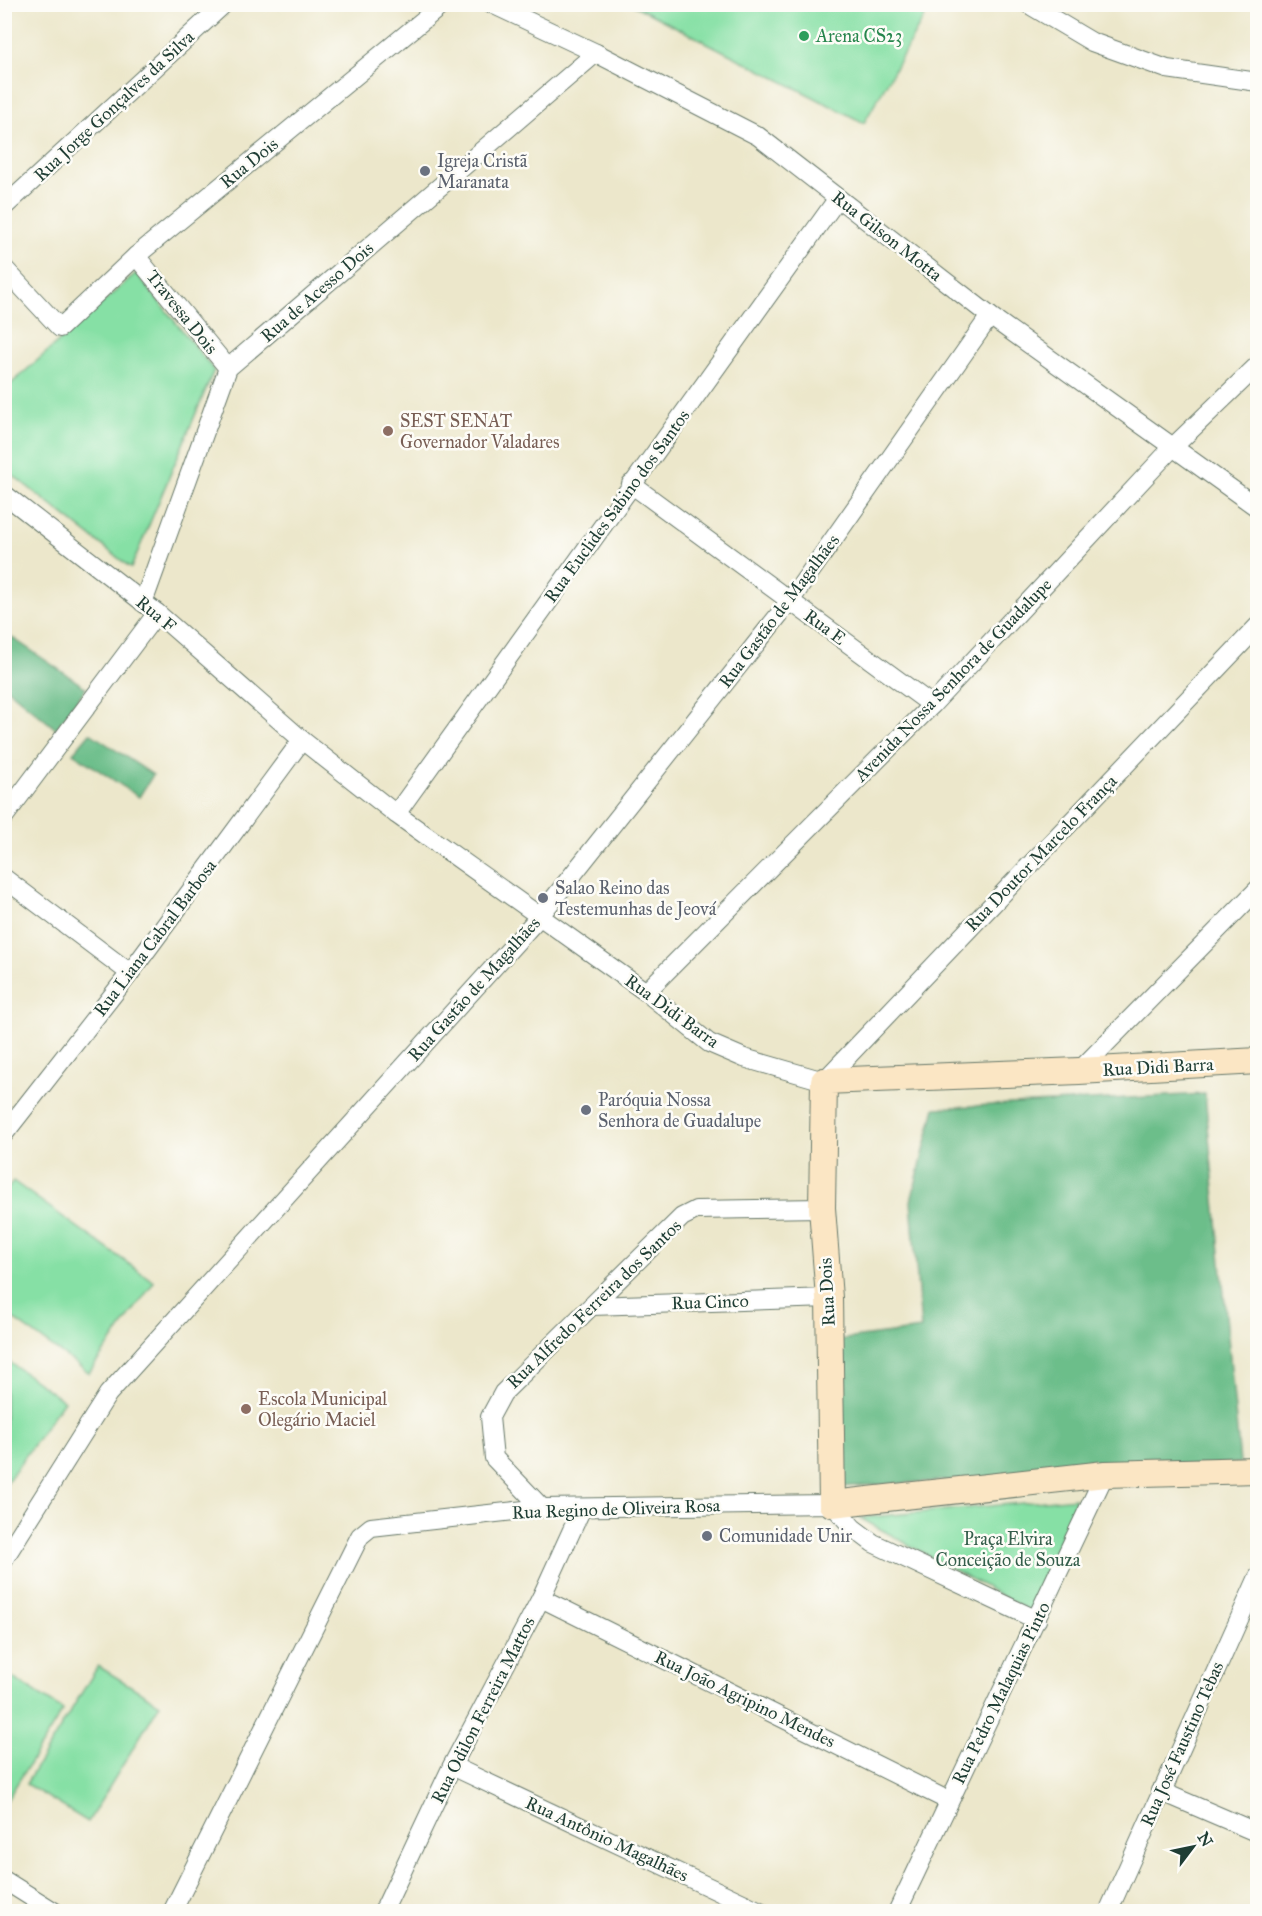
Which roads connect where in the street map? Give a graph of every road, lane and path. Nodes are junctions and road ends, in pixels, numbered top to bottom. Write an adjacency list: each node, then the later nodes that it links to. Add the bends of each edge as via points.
1 (224, 4): 8 (street, Rua Jorge Gonçalves da Silva)
2 (443, 4): 9 (street, Rua Dois)
3 (492, 4): 5 (street, Rua Gilson Motta)
4 (1028, 4): 6 (street, via 1092,42 1167,69)
5 (596, 53): 7 (street, Rua Gilson Motta, via 758,136); 13 (street, Rua de Acesso Dois)
6 (1257, 82)
7 (838, 198): 11 (street, Rua Gilson Motta); 15 (street, Rua Euclides Sabino dos Santos)
8 (4, 207)
9 (136, 256): 10 (street, Rua Dois, via 60,328); 13 (street, Travessa Dois)
10 (4, 268)
11 (990, 316): 14 (street, Rua Gilson Motta); 18 (street, Rua Gastão de Magalhães)
12 (1257, 365): 14 (street, Avenida Nossa Senhora de Guadalupe)
13 (228, 368): 19 (street, Rua de Acesso Dois)
14 (1173, 447): 17 (street, Rua Gilson Motta); 21 (street, Avenida Nossa Senhora de Guadalupe)
15 (631, 484): 18 (street, Rua E); 23 (street, Rua Euclides Sabino dos Santos)
16 (5, 496): 19 (street, Rua F)
17 (1257, 508)
18 (790, 601): 21 (street, Rua E); 27 (street, Rua Gastão de Magalhães)
19 (150, 608): 22 (street, Rua F); 24 (street, Rua de Acesso Dois)
20 (1257, 626): 32 (street, Rua Doutor Marcelo França)
21 (932, 705): 29 (street, Avenida Nossa Senhora de Guadalupe)
22 (302, 740): 23 (street, Rua Didi Barra); 28 (street, Rua Liana Cabral Barbosa)
23 (396, 814): 27 (street, Rua Didi Barra)
24 (4, 817)
25 (4, 878): 28 (street)
26 (1257, 889): 31 (street)
27 (539, 917): 29 (street, Rua Didi Barra); 42 (street, Rua Gastão de Magalhães, via 108,1394)
28 (130, 973): 33 (street, Rua Liana Cabral Barbosa)
29 (646, 992): 32 (street, Rua Didi Barra, via 709,1043 744,1058)
30 (1257, 1060): 31 (street, Rua Didi Barra)
31 (1079, 1071): 32 (street, Rua Didi Barra)
32 (824, 1081): 34 (street, Rua Dois)
33 (4, 1134)
34 (822, 1208): 35 (street, Rua Dois); 36 (street, Rua Alfredo Ferreira dos Santos, via 696,1210 682,1217)
35 (829, 1298): 36 (street, Rua Cinco); 39 (street, Rua Dois)
36 (592, 1306): 40 (street, Rua Alfredo Ferreira dos Santos, via 503,1393 490,1417 494,1458)
37 (1257, 1470): 38 (street, Rua Regino de Oliveira Rosa)
38 (1105, 1474): 39 (street, Rua Regino de Oliveira Rosa); 45 (street, Rua Pedro Malaquias Pinto)
39 (832, 1503): 41 (street, Rua Regino de Oliveira Rosa); 45 (street, via 853,1528 873,1543)
40 (542, 1508): 41 (street, Rua Regino de Oliveira Rosa); 52 (street, Rua Regino de Oliveira Rosa, via 371,1527 360,1536)
41 (582, 1508): 44 (street, Rua Odilon Ferreira Mattos)
42 (4, 1559)
43 (1257, 1577): 47 (street, Rua José Faustino Tebas)
44 (541, 1598): 46 (street, Rua Odilon Ferreira Mattos); 48 (street, Rua João Agripino Mendes)
45 (1037, 1620): 48 (street, Rua Pedro Malaquias Pinto)
46 (452, 1766): 53 (street, Rua Odilon Ferreira Mattos); 54 (street, Rua Antônio Magalhães)
47 (1160, 1791): 49 (street); 56 (street, Rua José Faustino Tebas)
48 (949, 1801): 55 (street, Rua Pedro Malaquias Pinto)
49 (1257, 1833)
50 (4, 1880): 51 (street)
51 (55, 1911)
52 (172, 1911)
53 (383, 1911)
54 (762, 1911)
55 (897, 1911)
56 (1108, 1911)

